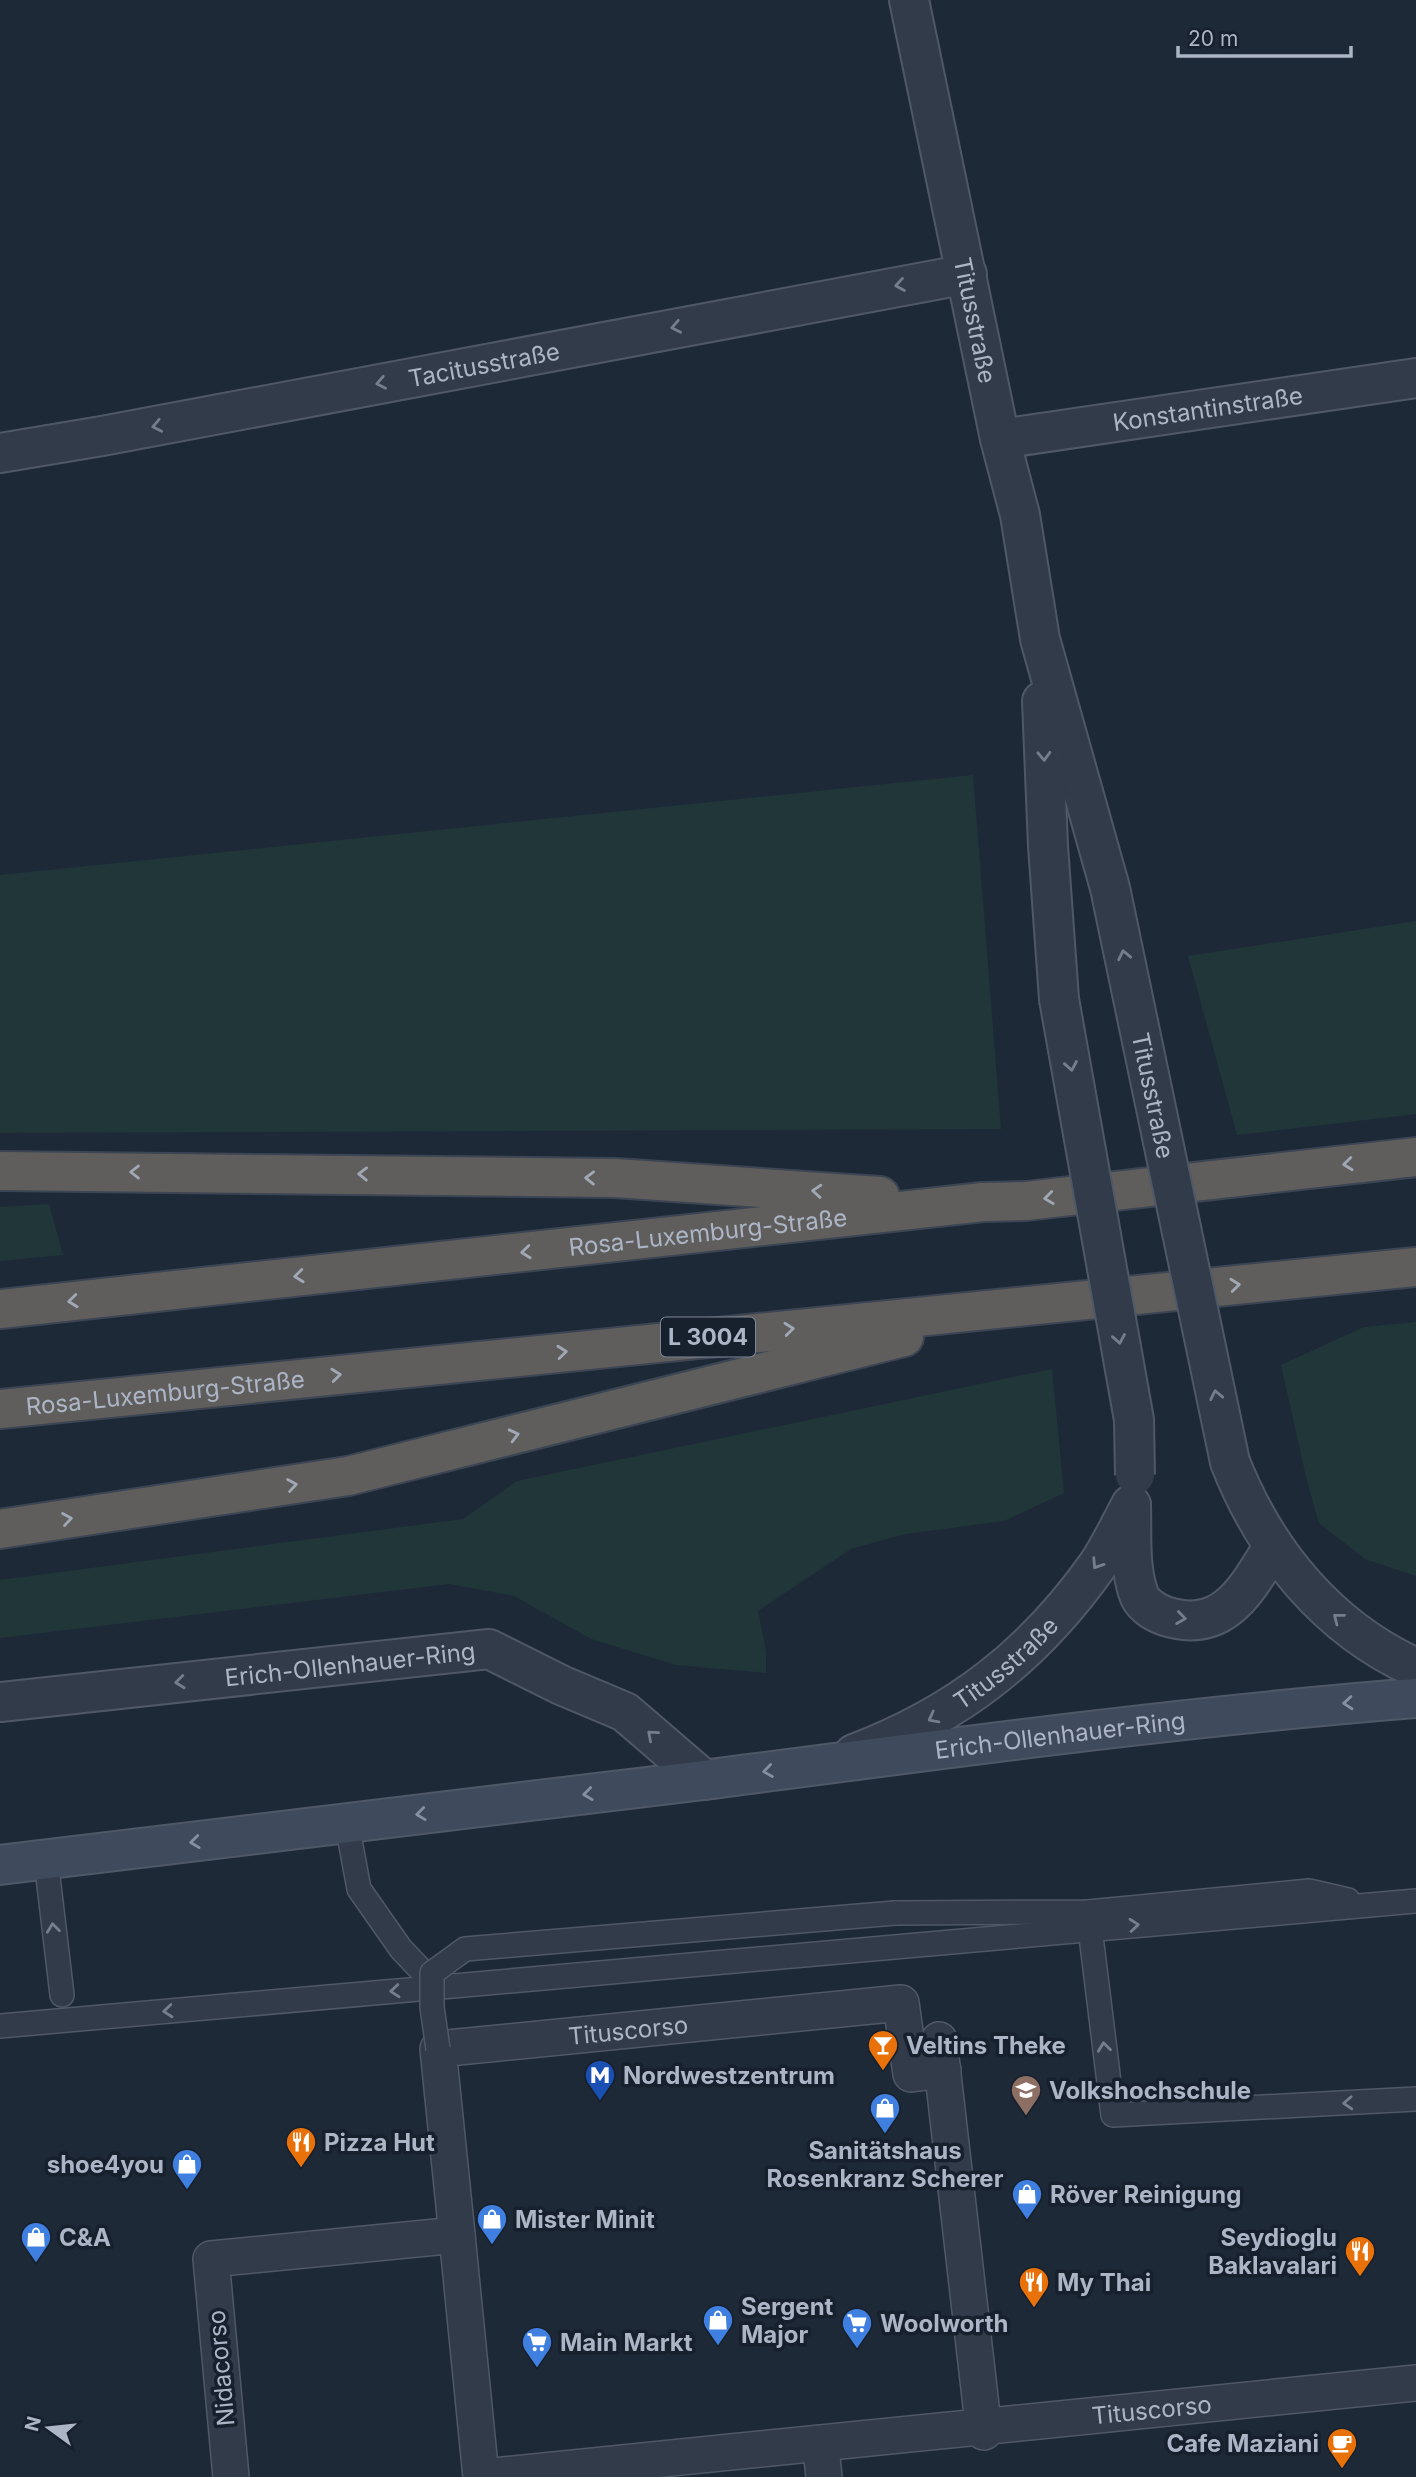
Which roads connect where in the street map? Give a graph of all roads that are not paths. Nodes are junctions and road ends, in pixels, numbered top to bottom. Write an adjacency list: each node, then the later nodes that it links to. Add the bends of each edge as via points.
1 (909, 0): 2 (street, Titusstraße)
2 (967, 274): 4 (street, Titusstraße); 5 (street, Tacitusstraße, one-way to 5)
3 (1416, 377): 4 (street, Konstantinstraße)
4 (1000, 439): 6 (street, Titusstraße, via 1020,515)
5 (0, 453)
6 (1041, 639): 14 (street, Titusstraße, one-way to 14, bridge, via 1059,999 1134,1420); 16 (street, Titusstraße, one-way to 6, bridge, via 1230,1462 1110,888)
7 (1416, 1157): 9 (highway, Rosa-Luxemburg-Straße, one-way to 9)
8 (0, 1171): 9 (highway, one-way to 8, via 615,1178)
9 (983, 1202): 12 (highway, Rosa-Luxemburg-Straße, one-way to 12)
10 (1416, 1267): 11 (highway, Rosa-Luxemburg-Straße / L 3004, one-way to 10)
11 (1034, 1304): 13 (highway, Rosa-Luxemburg-Straße / L 3004, one-way to 11); 15 (highway, one-way to 11, via 348,1476)
12 (0, 1309)
13 (0, 1409)
14 (1133, 1490): 16 (street, Titusstraße, one-way to 16, via 1138,1594 1150,1609 1167,1616 1189,1621 1226,1610 1241,1597); 20 (street, Titusstraße, one-way to 20, via 1098,1564 1065,1607 1008,1666 955,1706 895,1738)
15 (0, 1529)
16 (1273, 1547): 17 (street, Titusstraße, one-way to 16, via 1329,1612)
17 (1416, 1668)
18 (1416, 1698): 20 (main road, Erich-Ollenhauer-Ring, one-way to 20, via 1310,1706)
19 (0, 1702): 21 (street, Erich-Ollenhauer-Ring, one-way to 19, via 625,1712 489,1649)
20 (831, 1762): 21 (main road, Erich-Ollenhauer-Ring, one-way to 21)
21 (704, 1780): 22 (main road, Erich-Ollenhauer-Ring, one-way to 22)
22 (347, 1824): 23 (main road, Erich-Ollenhauer-Ring, one-way to 23); 26 (lane, via 359,1889 401,1949 422,1972 451,1986 488,1994 864,1953)
23 (46, 1860): 24 (main road, Erich-Ollenhauer-Ring); 28 (lane, one-way to 23)
24 (0, 1865)
25 (1416, 1900): 29 (lane)
26 (1088, 1912): 27 (lane, via 1309,1891); 30 (lane, bridge, via 895,1913 464,1949 432,1973); 31 (lane, one-way to 26, via 1113,2115)
27 (1416, 1916)
28 (62, 1995)
29 (0, 2026)
30 (438, 2049): 32 (street, Tituscorso); 35 (street, Tituscorso, via 901,2003 911,2074 941,2055)
31 (1416, 2099)
32 (457, 2235): 37 (street, Nidacorso, via 211,2259); 38 (street, Tituscorso)
33 (1416, 2383): 38 (street, Tituscorso)
34 (1416, 2389): 35 (street, Tituscorso)
35 (984, 2432): 36 (street, Tituscorso)
36 (823, 2463): 39 (street, Tituscorso)
37 (231, 2477)
38 (482, 2477)
39 (541, 2477)

